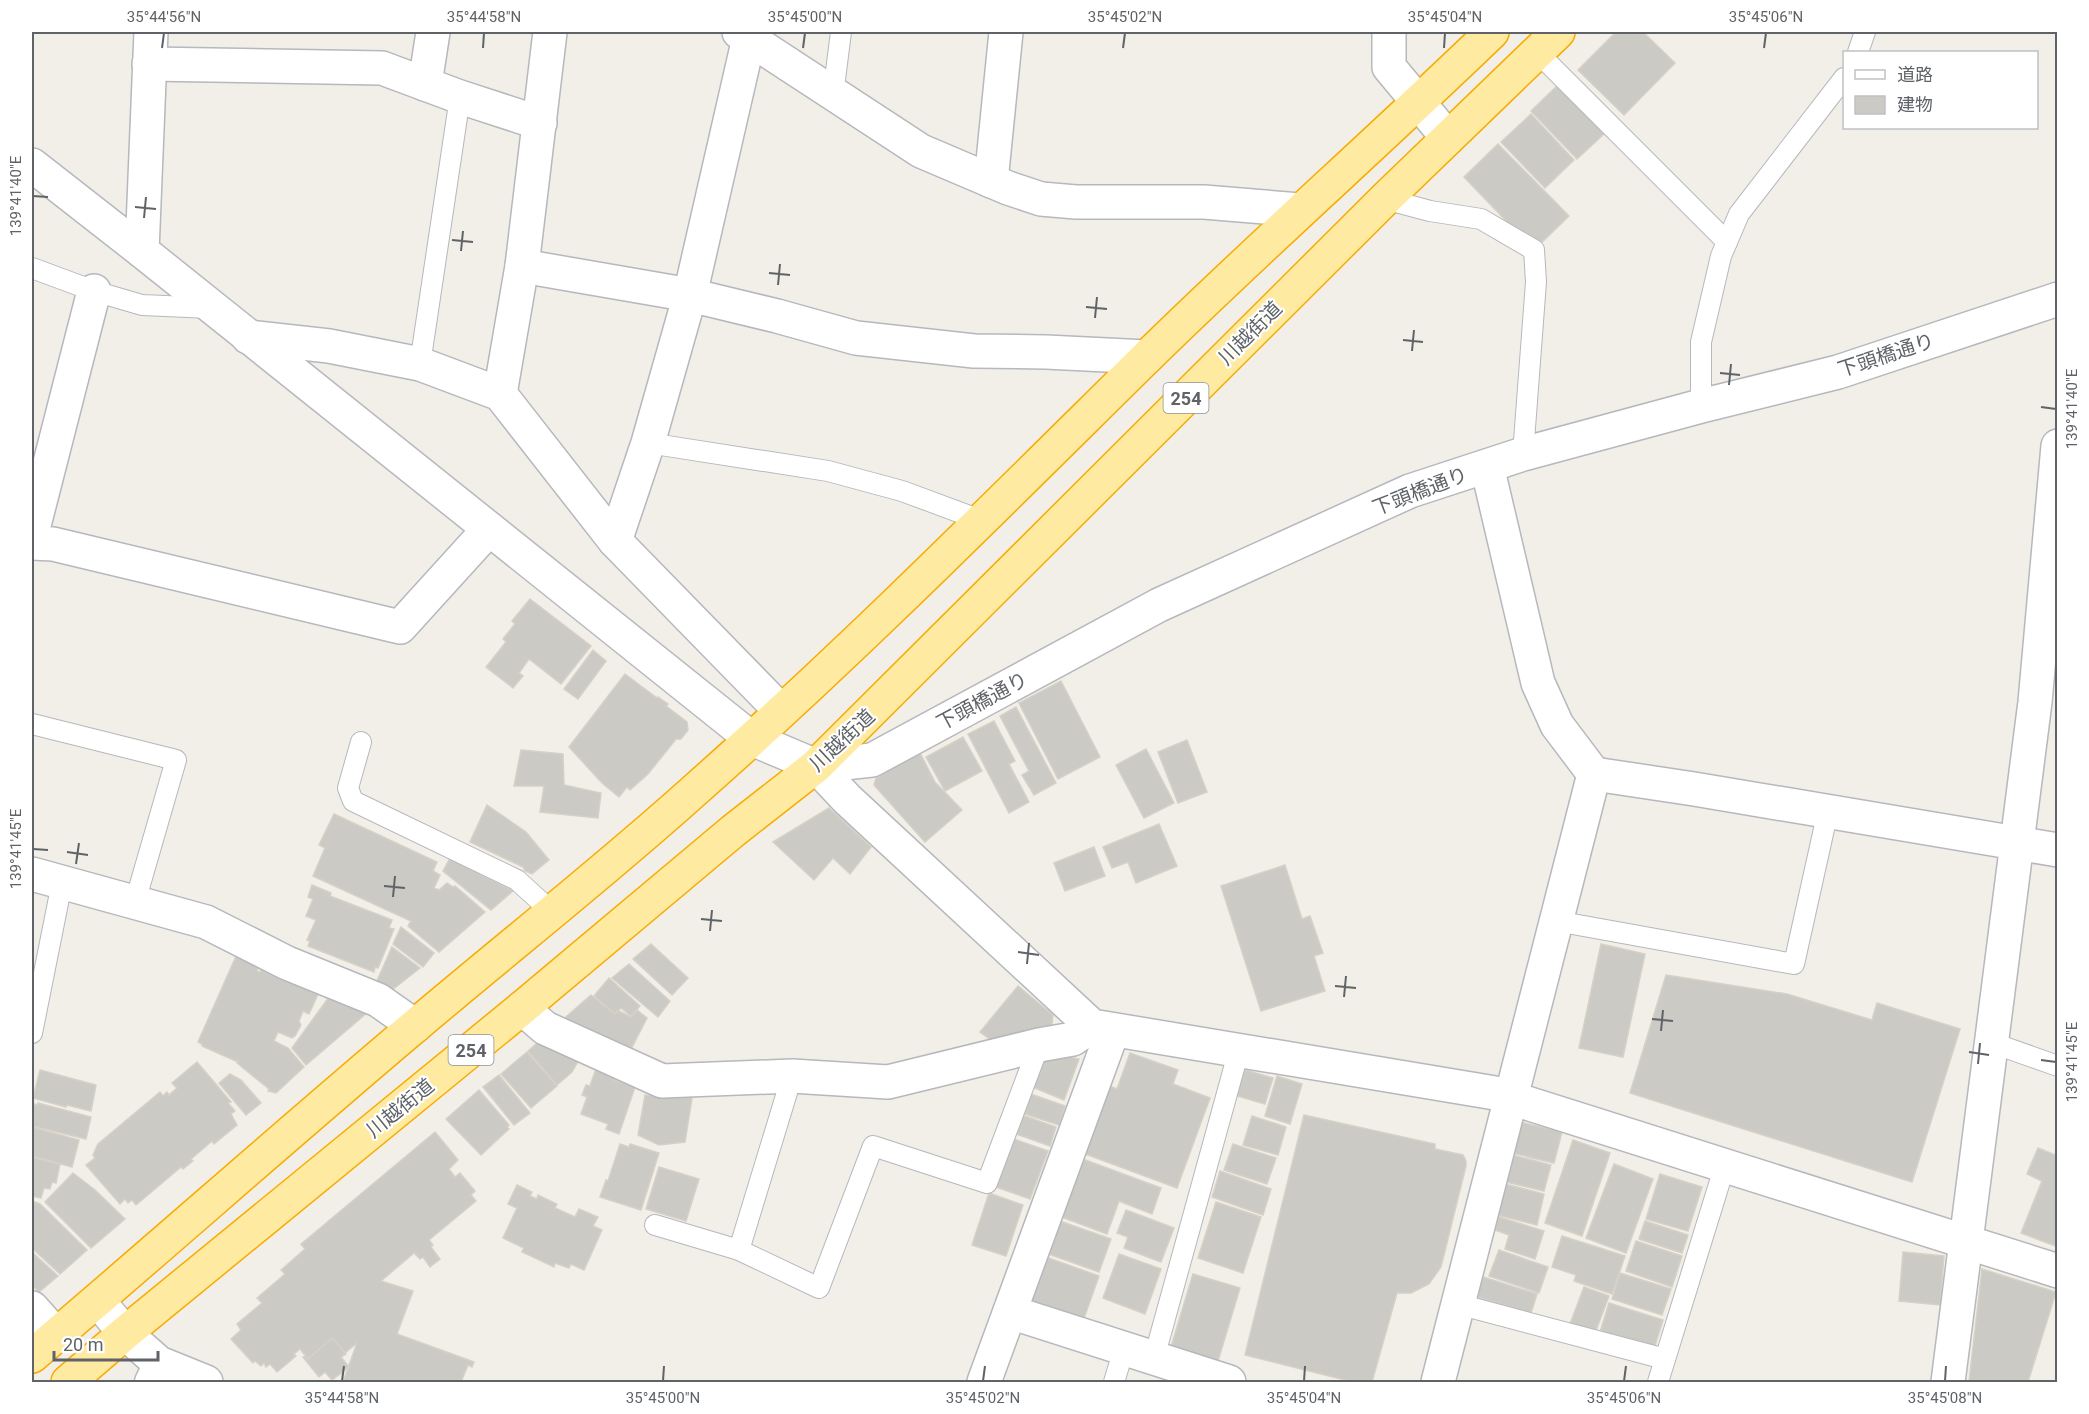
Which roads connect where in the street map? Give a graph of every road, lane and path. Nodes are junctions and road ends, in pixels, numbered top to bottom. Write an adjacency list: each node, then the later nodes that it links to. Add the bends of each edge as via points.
1 (151, 32): 12 (street)
2 (432, 32): 14 (street)
3 (550, 32): 18 (street)
4 (841, 32): 15 (lane)
5 (1006, 32): 21 (street)
6 (1389, 32): 17 (street, via 1389,67)
7 (1492, 32): 17 (highway, 254)
8 (1865, 32): 11 (lane)
9 (744, 35): 15 (street); 29 (street)
10 (1547, 42): 19 (highway, 川越街道 / 254); 24 (lane)
11 (1858, 51)
12 (149, 64): 14 (street, via 382,68); 25 (street)
13 (1843, 81): 24 (lane, via 1739,214)
14 (425, 84): 16 (street)
15 (833, 94): 21 (street, via 921,151)
16 (460, 97): 18 (street); 34 (lane)
17 (1417, 101): 19 (street); 23 (highway, 254)
18 (540, 123): 26 (street)
19 (1448, 138): 22 (highway, 川越街道 / 254)
20 (32, 165): 25 (street)
21 (992, 181): 23 (street, via 1041,199 1204,202)
22 (1385, 199): 38 (lane, via 1481,219 1534,250 1536,282); 51 (highway, 川越街道 / 254)
23 (1300, 210): 33 (highway, 254)
24 (1727, 242): 36 (lane, via 1701,342)
25 (142, 251): 31 (street)
26 (522, 266): 29 (street); 35 (street)
27 (32, 268): 28 (lane)
28 (94, 291): 31 (lane, via 142,305); 43 (street)
29 (690, 295): 33 (street, via 855,338 974,351); 37 (street)
30 (2057, 305): 36 (street, 下頭橋通り, via 1838,372)
31 (212, 308): 32 (street)
32 (248, 337): 34 (street, via 329,346); 42 (street)
33 (1147, 357): 41 (highway, 254)
34 (420, 364): 35 (street)
35 (500, 394): 44 (street)
36 (1701, 406): 38 (street, 下頭橋通り)
37 (648, 443): 41 (lane, via 828,471 902,491); 44 (street)
38 (1523, 454): 40 (street, 下頭橋通り)
39 (2057, 459): 46 (street)
40 (1487, 466): 51 (street, 下頭橋通り, via 1410,491 1159,605 872,760); 52 (street, via 1538,684 1557,725)
41 (983, 521): 47 (highway, 254)
42 (489, 529): 45 (street, via 400,627 53,544); 49 (street)
43 (32, 533)
44 (615, 541): 47 (street)
45 (32, 543)
46 (2051, 604): 54 (street)
47 (781, 711): 49 (highway, 254)
48 (32, 724): 58 (lane, via 176,760)
49 (752, 739): 51 (street); 59 (highway, 254)
50 (361, 742): 59 (lane, via 348,788 353,801 517,880)
51 (816, 766): 61 (highway, 川越街道 / 254); 63 (street, via 847,799)
52 (1594, 774): 53 (street); 60 (street)
53 (1828, 811): 54 (street); 60 (lane, via 1794,964)
54 (2018, 843): 55 (street); 65 (street)
55 (2058, 850)
56 (32, 874): 57 (street)
57 (62, 883): 58 (street); 64 (lane)
58 (135, 902): 62 (street, via 206,922 287,963 378,1000)
59 (552, 912): 62 (highway, 254)
60 (1556, 921): 70 (street)
61 (522, 1008): 69 (street, via 545,1028 662,1081); 80 (highway, 川越街道 / 254)
62 (415, 1026): 76 (highway, 254)
63 (1103, 1028): 66 (street); 67 (street); 79 (street)
64 (32, 1033)
65 (1990, 1042): 68 (lane); 73 (street)
66 (1039, 1045): 69 (street, via 888,1083); 74 (lane, via 987,1183 873,1146 819,1288)
67 (1239, 1050): 70 (street); 82 (lane)
68 (2058, 1066)
69 (792, 1076): 74 (lane)
70 (1510, 1098): 71 (street); 77 (street)
71 (1725, 1165): 73 (street); 84 (lane)
72 (655, 1225): 74 (lane)
73 (1966, 1242): 75 (street); 93 (street)
74 (739, 1250)
75 (2058, 1271)
76 (98, 1301): 80 (street); 81 (highway, 254)
77 (1458, 1304): 84 (lane); 91 (street)
78 (32, 1308): 81 (street)
79 (1010, 1312): 82 (street); 89 (street)
80 (125, 1333): 85 (street); 87 (highway, 川越街道 / 254)
81 (56, 1335): 83 (highway, 254)
82 (1139, 1354): 86 (street); 90 (lane)
83 (32, 1356)
84 (1665, 1359): 92 (lane)
85 (155, 1373): 88 (street)
86 (1222, 1381)
87 (68, 1383)
88 (206, 1383)
89 (984, 1383)
90 (1114, 1383)
91 (1438, 1383)
92 (1658, 1383)
93 (1948, 1383)

